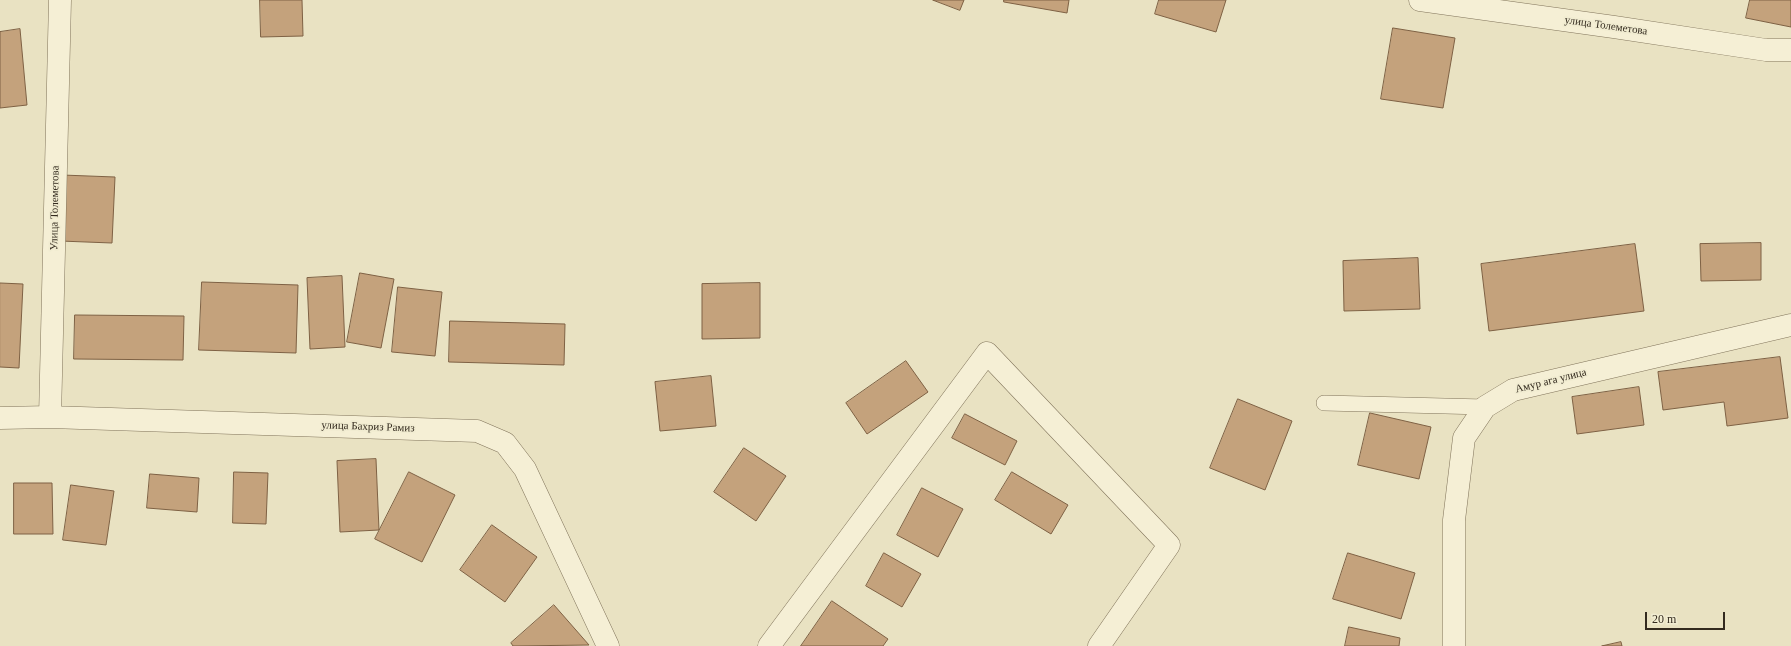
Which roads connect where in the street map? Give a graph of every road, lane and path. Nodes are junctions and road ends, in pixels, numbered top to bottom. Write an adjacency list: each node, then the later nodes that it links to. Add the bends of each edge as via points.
1 (60, 0): 7 (street, Улица Толеметова)
2 (1420, 0): 3 (street, улица Толеметова, via 1766,50)
3 (1791, 50)
4 (1791, 325): 6 (street, Амур ага улица, via 1513,390)
5 (1324, 403): 6 (lane)
6 (1485, 407): 12 (street, Амур ага улица, via 1464,438 1454,520)
7 (50, 417): 8 (street, улица Бахриз Рамиз); 9 (street, улица Бахриз Рамиз, via 478,431 505,443 525,469)
8 (0, 418)
9 (608, 646)
10 (769, 646): 11 (street, via 987,353 1169,545)
11 (1099, 646)
12 (1454, 646)

